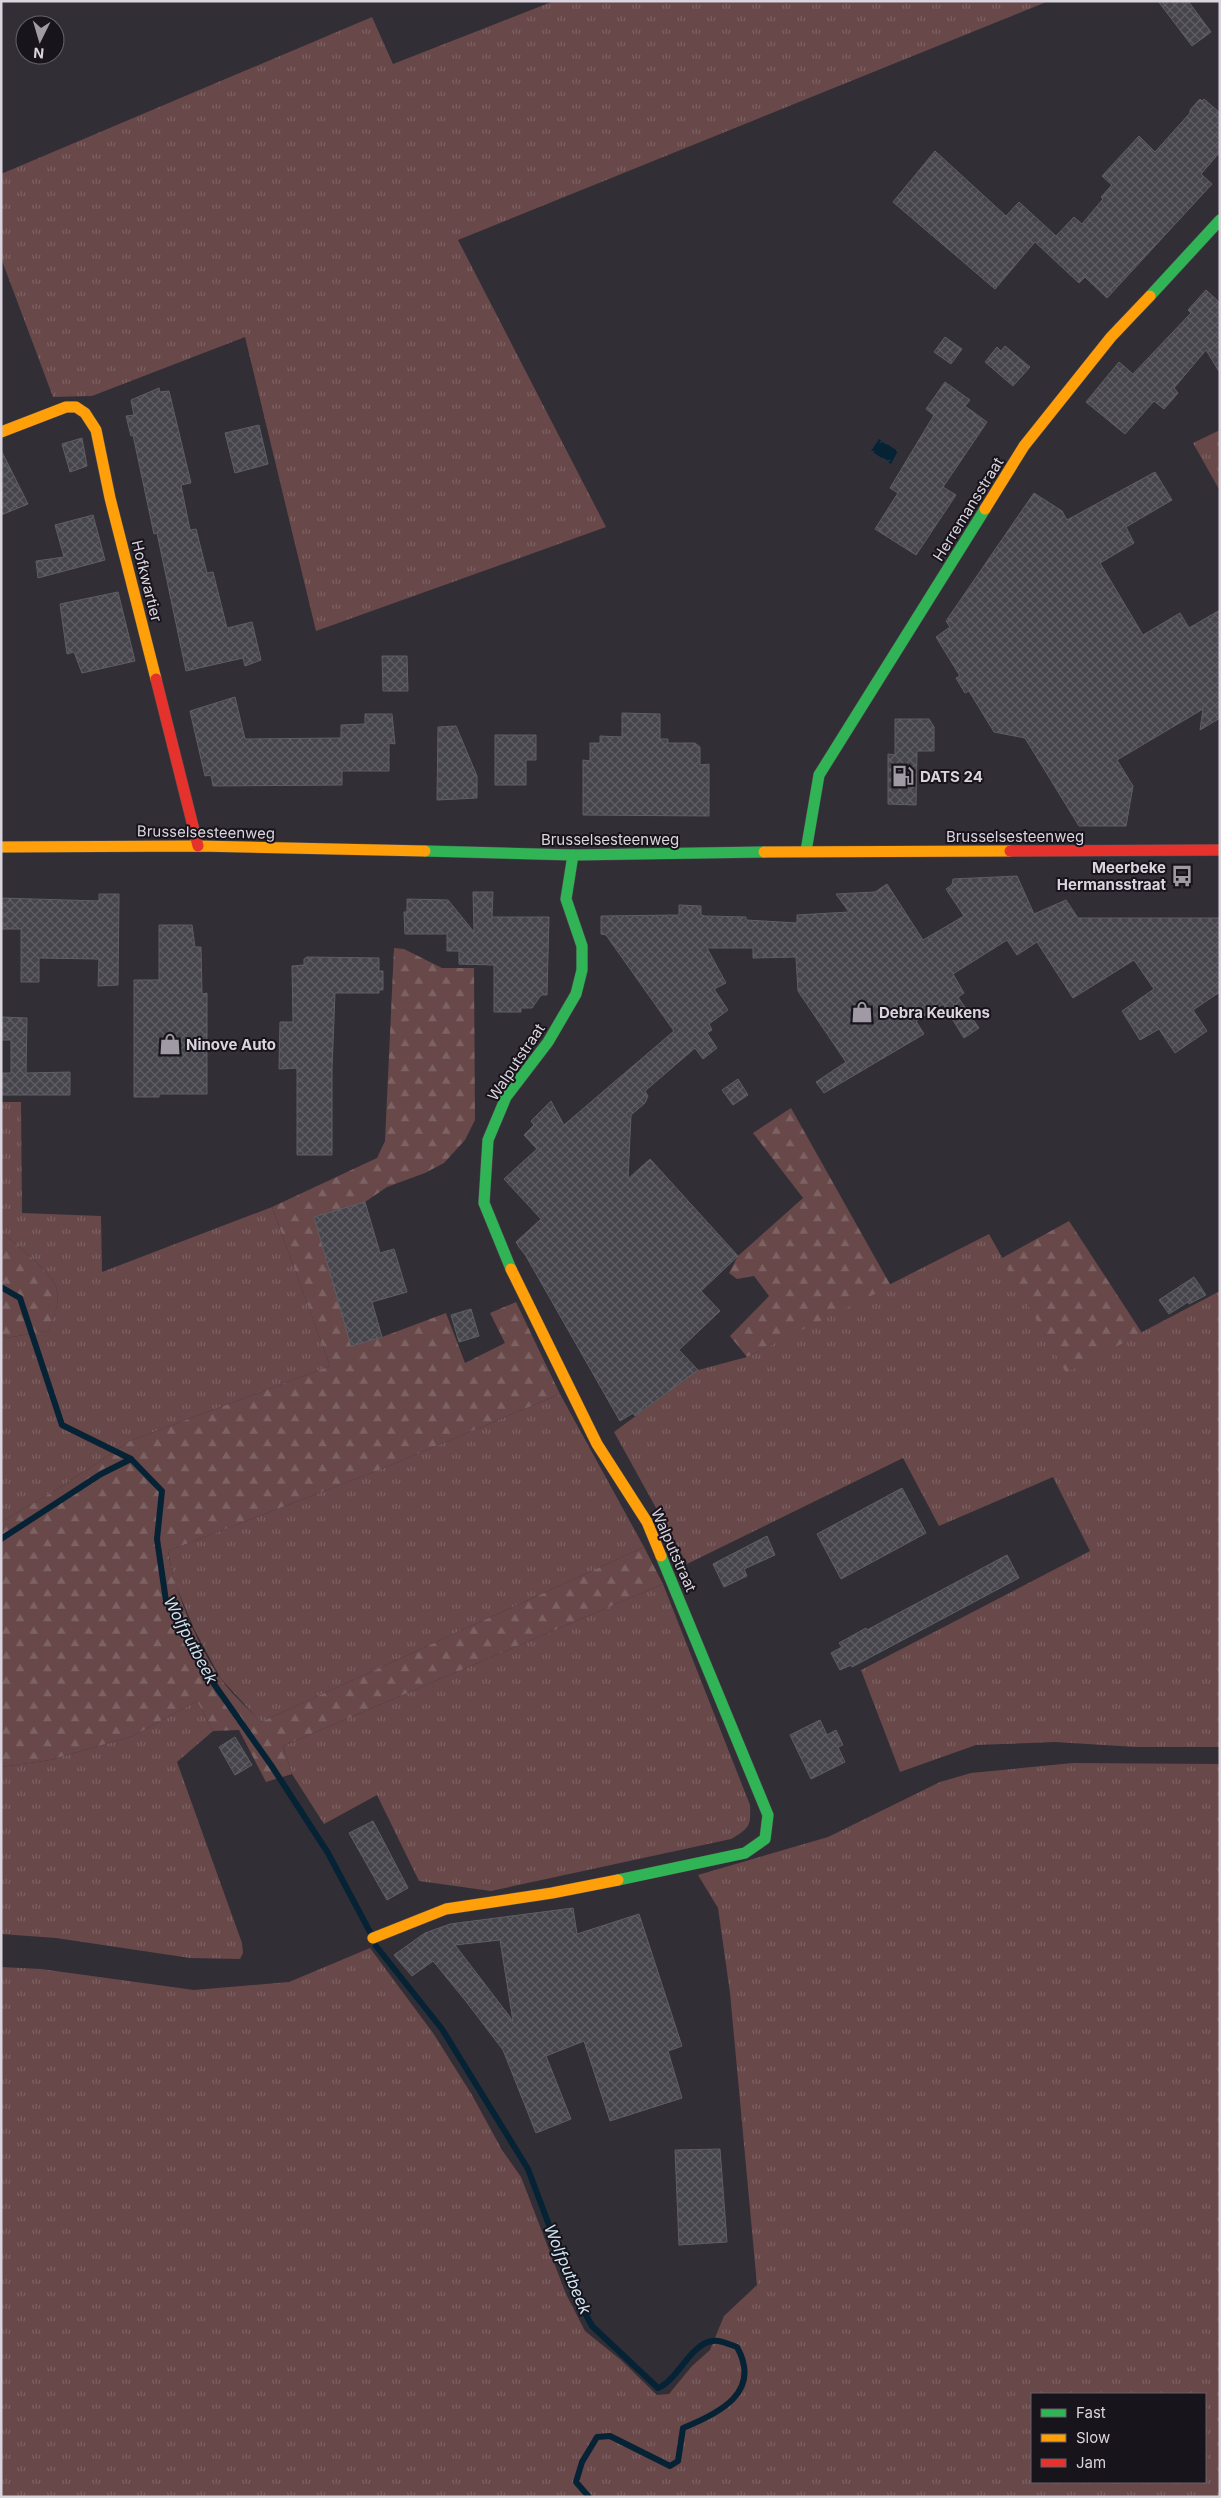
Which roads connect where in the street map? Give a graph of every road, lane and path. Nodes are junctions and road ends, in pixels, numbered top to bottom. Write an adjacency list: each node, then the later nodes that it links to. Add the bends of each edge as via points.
1 (1220, 220): 6 (street, Herremansstraat, via 1111,337 1024,446 819,775)
2 (1, 432): 3 (street, Hofkwartier, via 66,407 76,407 85,413 96,430)
3 (198, 846): 4 (street, Brusselsesteenweg); 7 (street, Brusselsesteenweg)
4 (1, 847)
5 (1220, 850): 6 (street, Brusselsesteenweg)
6 (806, 851): 7 (street, Brusselsesteenweg)
7 (573, 856): 8 (street, Walputstraat, via 566,900 582,946 582,970 576,994 548,1042 506,1097 488,1140 484,1203 518,1288 597,1444 651,1531 768,1815 765,1839 745,1854 695,1865 552,1893 446,1908)
8 (373, 1938)

